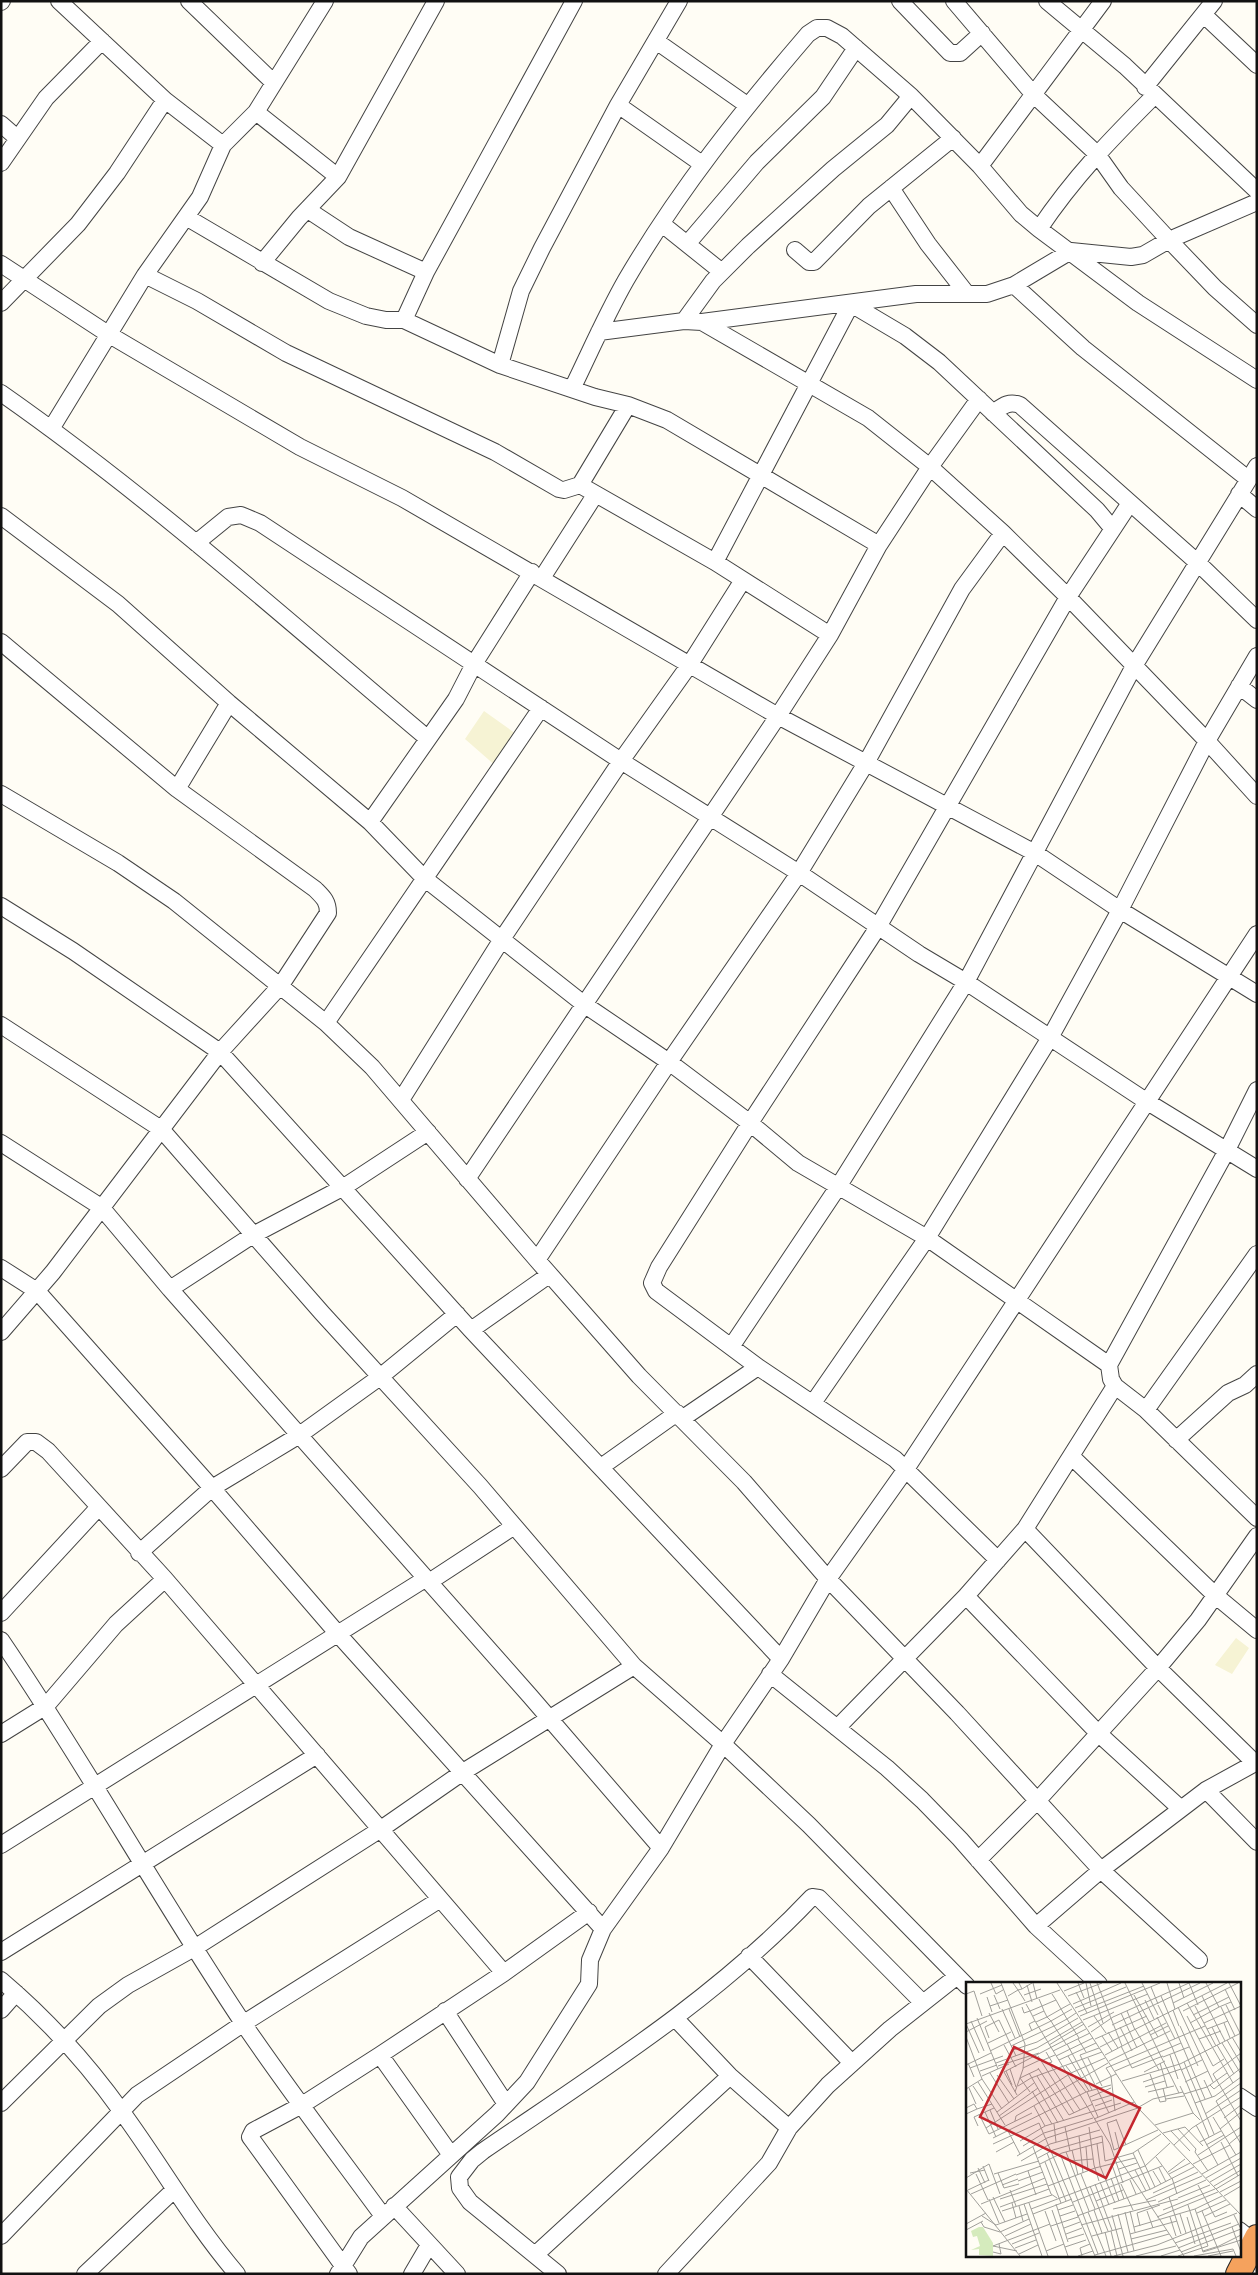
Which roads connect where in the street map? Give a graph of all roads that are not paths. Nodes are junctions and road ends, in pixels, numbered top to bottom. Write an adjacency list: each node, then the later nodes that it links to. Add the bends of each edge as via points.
1 (59, 1): 15 (street)
2 (189, 1): 19 (street)
3 (436, 1): 35 (street)
4 (574, 1): 49 (street)
5 (679, 1): 16 (street)
6 (900, 1): 14 (street, via 950,53 960,53)
7 (954, 1): 14 (street)
8 (1047, 1): 13 (street)
9 (1103, 1): 13 (street)
10 (1214, 1): 12 (street)
11 (321, 3): 19 (street)
12 (1204, 15): 18 (street); 20 (street)
13 (1082, 31): 20 (street); 21 (street)
14 (982, 33): 21 (street)
15 (102, 41): 23 (street); 28 (street, via 46,98)
16 (656, 41): 24 (street); 25 (street)
17 (856, 48): 22 (street); 25 (street, via 827,28 817,28 808,34); 44 (street, via 819,102 757,162)
18 (1257, 65)
19 (274, 83): 26 (street)
20 (1150, 91): 31 (street); 37 (street)
21 (1034, 94): 31 (street); 34 (street)
22 (910, 96): 29 (street); 50 (street, via 886,125 796,202)
23 (165, 100): 30 (street); 52 (street, via 117,173 78,224)
24 (618, 105): 33 (street); 63 (street, via 521,291)
25 (747, 105): 33 (street)
26 (256, 112): 30 (street); 35 (street)
27 (1, 124): 28 (street)
28 (17, 138): 32 (street)
29 (953, 138): 34 (street); 36 (street)
30 (223, 146): 40 (street, via 200,197)
31 (1097, 154): 42 (street, via 1075,178); 43 (street, via 1121,188)
32 (1, 163)
33 (702, 164): 41 (street)
34 (980, 166): 42 (street, via 1021,214)
35 (338, 176): 39 (street)
36 (891, 188): 45 (street, via 814,262 809,262); 54 (street, via 928,244)
37 (1257, 191)
38 (1257, 202): 43 (street)
39 (308, 210): 47 (street); 49 (street, via 348,237)
40 (186, 217): 47 (street); 51 (street)
41 (662, 224): 44 (street); 61 (street, via 626,280)
42 (1039, 229): 46 (street)
43 (1169, 240): 46 (street, via 1143,255 1131,257); 60 (street, via 1214,288)
44 (688, 244): 50 (street)
45 (795, 250)
46 (1071, 251): 53 (street); 64 (street, via 1138,303)
47 (262, 263): 57 (street, via 330,301 366,316)
48 (1, 264): 52 (street)
49 (426, 272): 57 (street)
50 (722, 272): 58 (street)
51 (145, 275): 62 (street); 75 (street, via 286,353 495,452 558,489)
52 (24, 279): 55 (street); 62 (street)
53 (1014, 285): 54 (street, via 987,294); 73 (street, via 1083,348)
54 (967, 294): 56 (street, via 916,294)
55 (1, 303)
56 (851, 304): 59 (street); 65 (street); 68 (street, via 905,336 940,362)
57 (404, 320): 63 (street)
58 (684, 320): 59 (street); 61 (street)
59 (702, 322): 65 (street)
60 (1257, 325)
61 (599, 332): 66 (street)
62 (108, 334): 71 (street); 87 (street, via 300,447 402,498)
63 (500, 365): 66 (street)
64 (1257, 380)
65 (808, 384): 72 (street, via 868,418); 74 (street)
66 (572, 388): 69 (street)
67 (1, 393): 71 (street)
68 (979, 399): 70 (street); 72 (street)
69 (628, 405): 74 (street, via 667,420); 75 (street)
70 (993, 413): 78 (street, via 1011,402 1020,405); 81 (street, via 1097,510)
71 (51, 428): 83 (street)
72 (930, 467): 82 (street); 84 (street)
73 (1252, 473): 76 (street)
74 (760, 474): 84 (street); 85 (street)
75 (580, 485): 77 (street)
76 (1239, 494): 79 (street); 86 (street)
77 (595, 495): 85 (street); 87 (street)
78 (1130, 503): 81 (street); 86 (street)
79 (1257, 509)
80 (1, 516): 99 (street, via 118,604)
81 (1112, 528): 89 (street)
82 (1003, 533): 89 (street); 105 (street, via 962,589)
83 (196, 544): 94 (street, via 228,517 241,515 260,523); 102 (street)
84 (879, 545): 91 (street)
85 (715, 562): 88 (street)
86 (1198, 563): 90 (street); 96 (street)
87 (537, 575): 94 (street); 95 (street)
88 (743, 580): 91 (street); 95 (street)
89 (1068, 596): 96 (street); 109 (street)
90 (1257, 620)
91 (830, 636): 101 (street)
92 (3, 647): 106 (street)
93 (1257, 656): 97 (street)
94 (474, 664): 100 (street); 102 (street, via 456,700)
95 (690, 664): 101 (street); 104 (street)
96 (1134, 666): 103 (street); 112 (street)
97 (1239, 686): 98 (street); 103 (street)
98 (1257, 700)
99 (230, 703): 106 (street); 111 (street)
100 (540, 708): 104 (street); 114 (street)
101 (778, 716): 105 (street); 110 (street)
102 (427, 738): 111 (street)
103 (1207, 741): 108 (street); 116 (street)
104 (621, 761): 110 (street); 119 (street)
105 (866, 763): 109 (street); 113 (street)
106 (177, 789): 122 (street, via 324,897 328,913)
107 (1, 794): 122 (street, via 118,863 174,901)
108 (1257, 796)
109 (949, 806): 112 (street); 117 (street)
110 (711, 818): 113 (street); 124 (street)
111 (370, 822): 114 (street)
112 (1035, 853): 116 (street); 121 (street)
113 (799, 873): 117 (street); 129 (street)
114 (424, 878): 119 (street); 125 (street)
115 (1, 906): 128 (street)
116 (1120, 910): 120 (street); 127 (street)
117 (878, 927): 121 (street); 133 (street)
118 (1257, 934): 120 (street)
119 (502, 939): 124 (street); 131 (street)
120 (1229, 977): 123 (street); 132 (street)
121 (966, 982): 127 (street); 141 (street)
122 (281, 985): 125 (street); 128 (street)
123 (1257, 994)
124 (585, 1005): 129 (street); 139 (street)
125 (326, 1023): 131 (street)
126 (1, 1025): 134 (street)
127 (1051, 1036): 132 (street); 144 (street)
128 (220, 1052): 134 (street); 140 (street)
129 (669, 1062): 133 (street); 146 (street)
130 (1257, 1090): 137 (street)
131 (401, 1100): 135 (street)
132 (1146, 1101): 137 (street); 151 (street)
133 (750, 1123): 141 (street, via 798,1163); 155 (street, via 652,1283 656,1291)
134 (161, 1128): 142 (street); 143 (street)
135 (428, 1132): 139 (street); 140 (street)
136 (1, 1142): 142 (street)
137 (1226, 1152): 138 (street); 156 (street)
138 (1257, 1169)
139 (468, 1179): 146 (street)
140 (344, 1187): 143 (street); 152 (street)
141 (838, 1187): 144 (street); 155 (street)
142 (102, 1208): 149 (street); 150 (street)
143 (254, 1235): 149 (street); 159 (street)
144 (927, 1238): 151 (street); 161 (street)
145 (1257, 1254): 162 (street)
146 (536, 1260): 148 (street)
147 (1, 1268): 150 (street)
148 (550, 1275): 153 (street); 163 (street, via 639,1376)
149 (170, 1289): 164 (street)
150 (37, 1291): 154 (street); 170 (street)
151 (1017, 1302): 156 (street); 169 (street)
152 (457, 1314): 153 (street); 159 (street)
153 (471, 1330): 168 (street)
154 (1, 1332)
155 (730, 1347): 157 (street)
156 (1109, 1366): 160 (street, via 1110,1379)
157 (758, 1367): 161 (street); 163 (street)
158 (1257, 1374): 165 (street, via 1245,1385 1228,1393)
159 (380, 1377): 164 (street); 173 (street, via 480,1486)
160 (1115, 1386): 162 (street); 166 (street)
161 (813, 1403): 169 (street)
162 (1146, 1410): 165 (street)
163 (680, 1415): 168 (street); 179 (street, via 744,1482)
164 (298, 1436): 170 (street); 180 (street)
165 (1176, 1440): 172 (street)
166 (1071, 1456): 174 (street); 182 (street)
167 (4, 1462): 171 (street, via 27,1442 36,1442 48,1451)
168 (601, 1467): 187 (street)
169 (906, 1469): 177 (street); 179 (street)
170 (212, 1488): 176 (street); 185 (street)
171 (98, 1508): 176 (street); 183 (street)
172 (1257, 1518)
173 (513, 1527): 180 (street); 189 (street)
174 (1025, 1529): 177 (street); 190 (street)
175 (1257, 1536): 182 (street)
176 (139, 1553): 178 (street)
177 (998, 1560): 181 (street)
178 (165, 1579): 192 (street); 193 (street, via 116,1624)
179 (828, 1579): 187 (street); 188 (street)
180 (427, 1580): 185 (street); 194 (street)
181 (966, 1596): 188 (street); 196 (street)
182 (1216, 1596): 184 (street); 190 (street)
183 (1, 1613)
184 (1257, 1630)
185 (338, 1634): 192 (street); 201 (street)
186 (1, 1640): 193 (street)
187 (781, 1658): 191 (street)
188 (906, 1660): 195 (street); 204 (street)
189 (634, 1666): 194 (street); 198 (street)
190 (1158, 1668): 196 (street); 200 (street)
191 (770, 1674): 195 (street); 198 (street)
192 (255, 1684): 199 (street); 202 (street)
193 (46, 1706): 197 (street); 202 (street)
194 (549, 1718): 201 (street); 209 (street)
195 (837, 1728): 210 (street, via 922,1800)
196 (1098, 1732): 204 (street); 205 (street)
197 (1, 1734)
198 (723, 1744): 209 (street); 223 (street, via 809,1825)
199 (317, 1755): 206 (street); 211 (street)
200 (1256, 1762): 203 (street)
201 (463, 1772): 206 (street); 214 (street)
202 (94, 1786): 208 (street); 211 (street)
203 (1206, 1790): 205 (street); 207 (street)
204 (1038, 1800): 210 (street); 212 (street)
205 (1181, 1809): 212 (street)
206 (380, 1829): 213 (street); 217 (street)
207 (1257, 1842)
208 (1, 1845)
209 (661, 1848): 216 (street)
210 (978, 1860): 215 (street)
211 (142, 1865): 217 (street); 218 (street)
212 (1101, 1870): 215 (street); 220 (street)
213 (439, 1900): 221 (street); 230 (street)
214 (589, 1912): 216 (street); 221 (street)
215 (1036, 1926): 224 (street)
216 (603, 1929): 237 (street, via 590,1960 589,1984 527,2082)
217 (196, 1947): 230 (street); 231 (street, via 128,1985 99,2006)
218 (1, 1952)
219 (749, 1956): 226 (street, via 780,1931 812,1897 816,1897); 229 (street); 233 (street)
220 (1199, 1960)
221 (504, 1974): 228 (street)
222 (1, 1980): 225 (street)
223 (962, 1981): 226 (street)
224 (1097, 1982)
225 (16, 1993): 227 (street); 231 (street)
226 (923, 2003): 233 (street)
227 (1, 2010)
228 (445, 2011): 232 (street); 237 (street)
229 (675, 2018): 234 (street); 248 (street, via 483,2151 459,2177 460,2188 470,2202)
230 (244, 2023): 238 (street); 240 (street, via 137,2095)
231 (65, 2040): 236 (street); 240 (street)
232 (380, 2055): 238 (street); 242 (street)
233 (852, 2063): 241 (street)
234 (730, 2076): 241 (street); 248 (street)
235 (1240, 2097): 239 (street)
236 (1, 2103)
237 (506, 2104): 242 (street)
238 (302, 2105): 244 (street); 250 (street, via 253,2131 250,2137)
239 (1257, 2108)
240 (122, 2111): 243 (street); 245 (street)
241 (789, 2128): 255 (street, via 769,2163)
242 (451, 2155): 244 (street)
243 (174, 2190): 249 (street); 251 (street)
244 (388, 2211): 247 (street); 250 (street, via 351,2250)
245 (1, 2236)
246 (1250, 2236): 256 (highway)
247 (429, 2245): 252 (street); 253 (street)
248 (536, 2255): 254 (street)
249 (230, 2271)
250 (343, 2272)
251 (85, 2274)
252 (412, 2274)
253 (457, 2274)
254 (558, 2274)
255 (666, 2274)
256 (1238, 2274)

